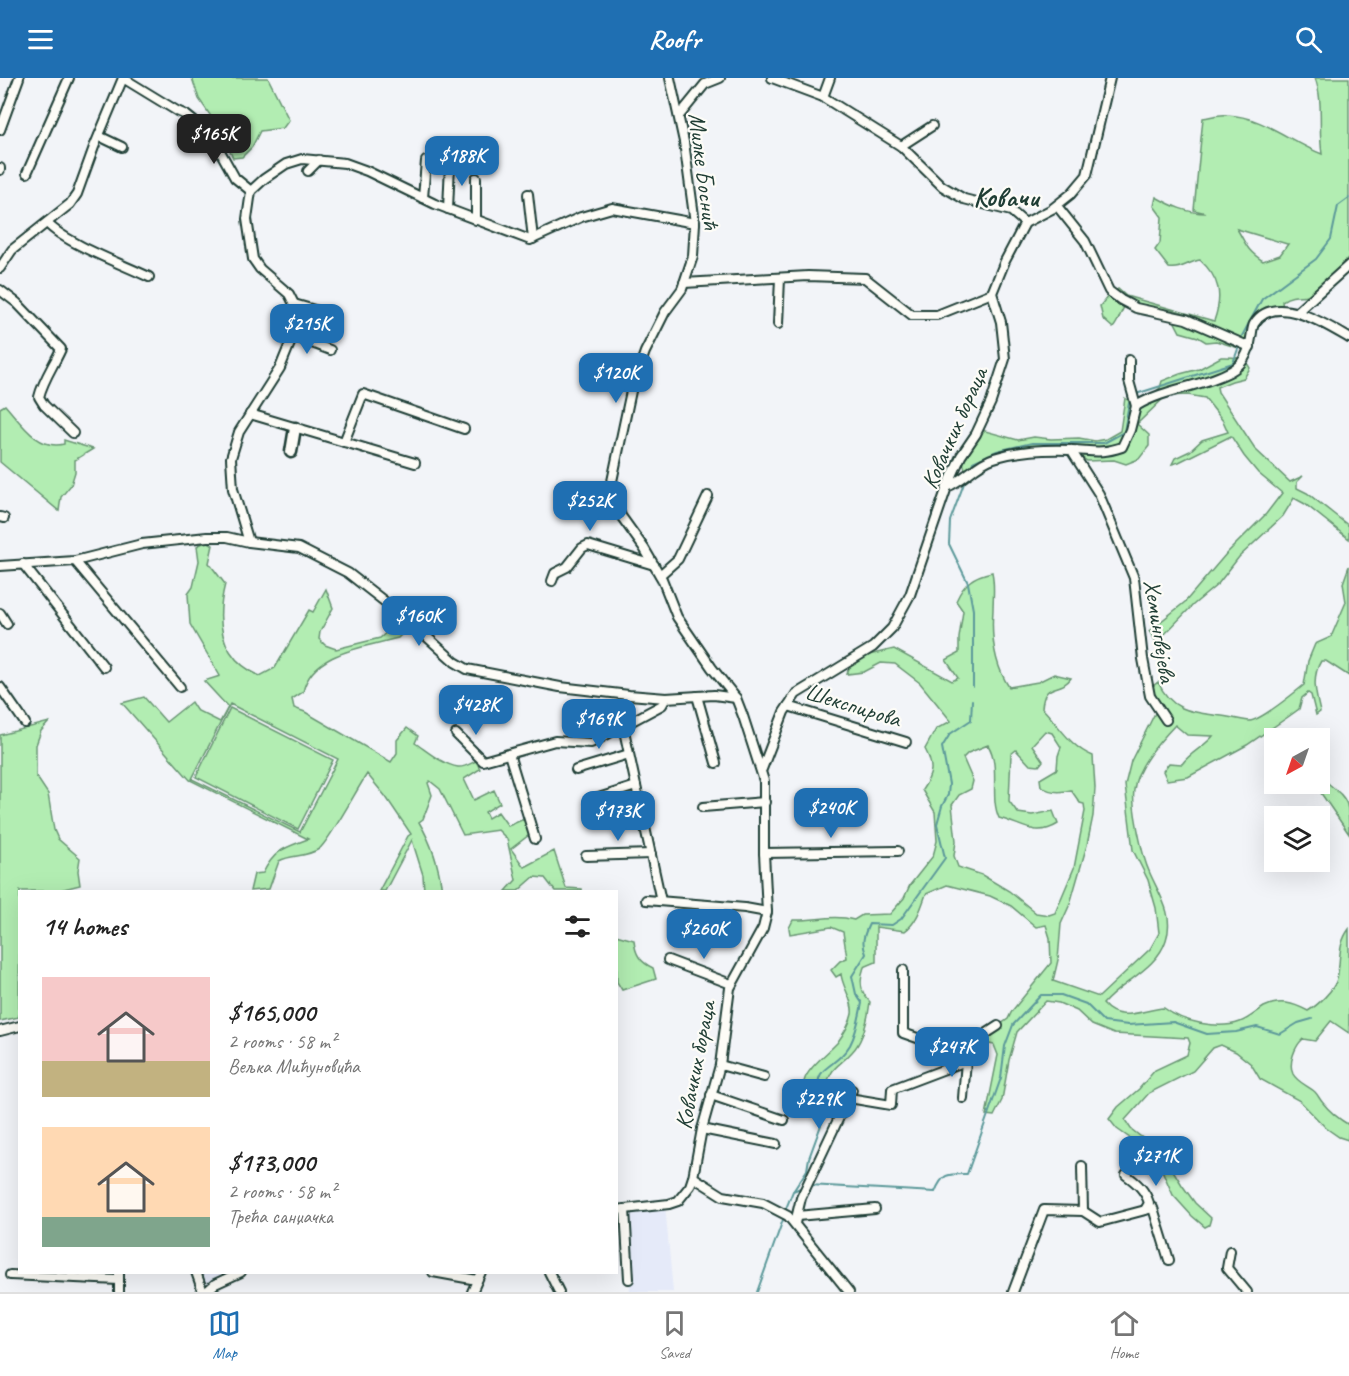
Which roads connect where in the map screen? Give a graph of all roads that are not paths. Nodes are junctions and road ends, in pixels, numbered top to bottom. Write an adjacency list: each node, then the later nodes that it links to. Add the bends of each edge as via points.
1 (20, 78): 12 (street)
2 (69, 78): 20 (street)
3 (123, 78): 13 (street); 22 (street, via 186,114 211,135 235,178)
4 (670, 78): 10 (street, Милке Боснић)
5 (720, 78): 10 (street, via 705,84)
6 (772, 78): 9 (street)
7 (830, 78): 9 (street)
8 (1110, 78): 25 (street, via 1089,171 1081,185)
9 (823, 98): 14 (street)
10 (679, 116): 29 (street, Милке Боснић)
11 (932, 126): 14 (street)
12 (0, 130)
13 (99, 136): 15 (street); 28 (street, via 77,194)
14 (901, 146): 30 (street, via 942,186 964,199 1011,211)
15 (122, 147)
16 (319, 160): 19 (street); 22 (street, via 302,159 286,164); 24 (street, via 345,163)
17 (426, 161): 24 (street)
18 (450, 164): 26 (street)
19 (308, 171)
20 (27, 173)
21 (476, 178): 27 (street)
22 (251, 191): 39 (street, via 247,219 252,259 289,294)
23 (528, 194): 31 (street)
24 (423, 198): 26 (street)
25 (1057, 206): 30 (street); 45 (street, via 1085,241 1109,291 1121,300 1136,308 1186,319)
26 (448, 209): 27 (street)
27 (476, 220): 31 (street)
28 (47, 223): 33 (street, via 12,250); 34 (street, via 70,240)
29 (695, 223): 31 (street, via 612,208); 36 (street, Милке Боснић, via 693,256)
30 (1025, 223): 38 (street)
31 (533, 239)
32 (1349, 265): 40 (street)
33 (0, 268)
34 (149, 277)
35 (780, 278): 36 (street); 38 (street, via 865,278 912,315 937,315); 42 (street)
36 (684, 283): 62 (street, Милке Боснић, via 645,352 631,391 611,486 621,516)
37 (0, 290): 52 (street, via 61,349 39,397)
38 (992, 293): 57 (street, Ковачких бораца, via 1001,322 1005,359 991,402)
39 (294, 304): 41 (street); 43 (street)
40 (1298, 312): 44 (street); 45 (street, via 1266,313 1254,325)
41 (325, 313)
42 (778, 324)
43 (293, 336): 46 (street); 49 (street, via 280,368)
44 (1349, 338)
45 (1250, 347): 48 (street, via 1242,364 1228,372)
46 (330, 350)
47 (1129, 360): 48 (street, via 1129,381)
48 (1136, 406): 54 (street, via 1122,447 1105,452)
49 (250, 414): 50 (street); 59 (street, via 231,458 233,489)
50 (295, 428): 53 (street); 55 (street)
51 (464, 429): 53 (street, via 363,394)
52 (73, 433)
53 (344, 442): 56 (street)
54 (1071, 450): 57 (street, via 992,458); 75 (street, Хемингвејева, via 1099,494 1134,578 1150,696)
55 (291, 452)
56 (415, 463)
57 (947, 488): 74 (street, Ковачких бораца, via 910,595 892,628 873,647 796,693)
58 (708, 496): 64 (street, via 678,559)
59 (249, 542): 60 (street, via 207,537 142,544); 72 (street, via 299,548 348,573 466,669 560,687)
60 (75, 561): 61 (street); 70 (street)
61 (23, 564): 63 (street); 68 (street)
62 (654, 565): 64 (street, Милке Боснић); 65 (street, via 588,545 567,567 555,573)
63 (0, 566)
64 (660, 575): 73 (street, Милке Боснић, via 677,617)
65 (552, 581)
66 (0, 613): 67 (street)
67 (7, 624)
68 (104, 667)
69 (0, 687): 76 (street)
70 (180, 687)
71 (697, 696): 72 (street); 73 (street); 82 (street)
72 (666, 698): 77 (street, via 662,705)
73 (736, 698): 84 (street, Ковачких бораца)
74 (788, 706): 79 (street, Шекспирова); 84 (street, Ковачких бораца)
75 (1166, 720)
76 (25, 723)
77 (623, 726): 80 (street, via 591,743 555,741); 81 (street)
78 (456, 734): 80 (street, via 483,761)
79 (906, 742)
80 (509, 753): 89 (street)
81 (629, 754): 83 (street); 85 (street)
82 (716, 763)
83 (576, 770)
84 (762, 770): 87 (street, Ковачких бораца)
85 (636, 786): 86 (street); 92 (street)
86 (589, 801)
87 (765, 802): 88 (street); 91 (street, Ковачких бораца)
88 (703, 807)
89 (535, 839)
90 (898, 851): 91 (street)
91 (764, 853): 96 (street, Ковачких бораца)
92 (651, 854): 93 (street); 95 (street)
93 (586, 856)
94 (646, 900): 95 (street)
95 (662, 901): 96 (street)
96 (767, 912): 99 (street, Ковачких бораца, via 763,928)
97 (668, 960): 99 (street)
98 (903, 970): 103 (street, via 903,1033)
99 (731, 984): 104 (street, Ковачких бораца)
100 (18, 1026): 102 (street)
101 (998, 1026): 103 (street, via 978,1039)
102 (0, 1030)
103 (964, 1058): 107 (street); 118 (street, via 892,1089 891,1105 850,1094)
104 (720, 1065): 105 (street); 106 (street, Ковачких бораца)
105 (764, 1077)
106 (711, 1095): 108 (street); 109 (street, Ковачких бораца)
107 (963, 1098)
108 (784, 1120)
109 (702, 1129): 110 (street); 113 (street, Ковачких бораца)
110 (776, 1144)
111 (1082, 1166): 117 (street)
112 (1126, 1175): 116 (street, via 1147,1195 1149,1203)
113 (693, 1177): 115 (street, Ковачких бораца, via 678,1201); 118 (street, via 723,1196 763,1203)
114 (875, 1209): 118 (street)
115 (621, 1210): 128 (street)
116 (1145, 1210): 117 (street, via 1100,1222); 120 (street, via 1153,1208)
117 (1083, 1211): 135 (street, via 1044,1210)
118 (793, 1219): 134 (street)
119 (1230, 1251): 136 (street, via 1227,1268)
120 (1169, 1260)
121 (197, 1274): 131 (street)
122 (238, 1274): 131 (street)
123 (444, 1274): 129 (street)
124 (480, 1274): 129 (street)
125 (550, 1274): 133 (street)
126 (10, 1275): 127 (street)
127 (119, 1276): 130 (street)
128 (629, 1279)
129 (477, 1280): 132 (street)
130 (119, 1292)
131 (205, 1292)
132 (472, 1292)
133 (559, 1292)
134 (849, 1292)
135 (1013, 1292)
136 (1247, 1292)

